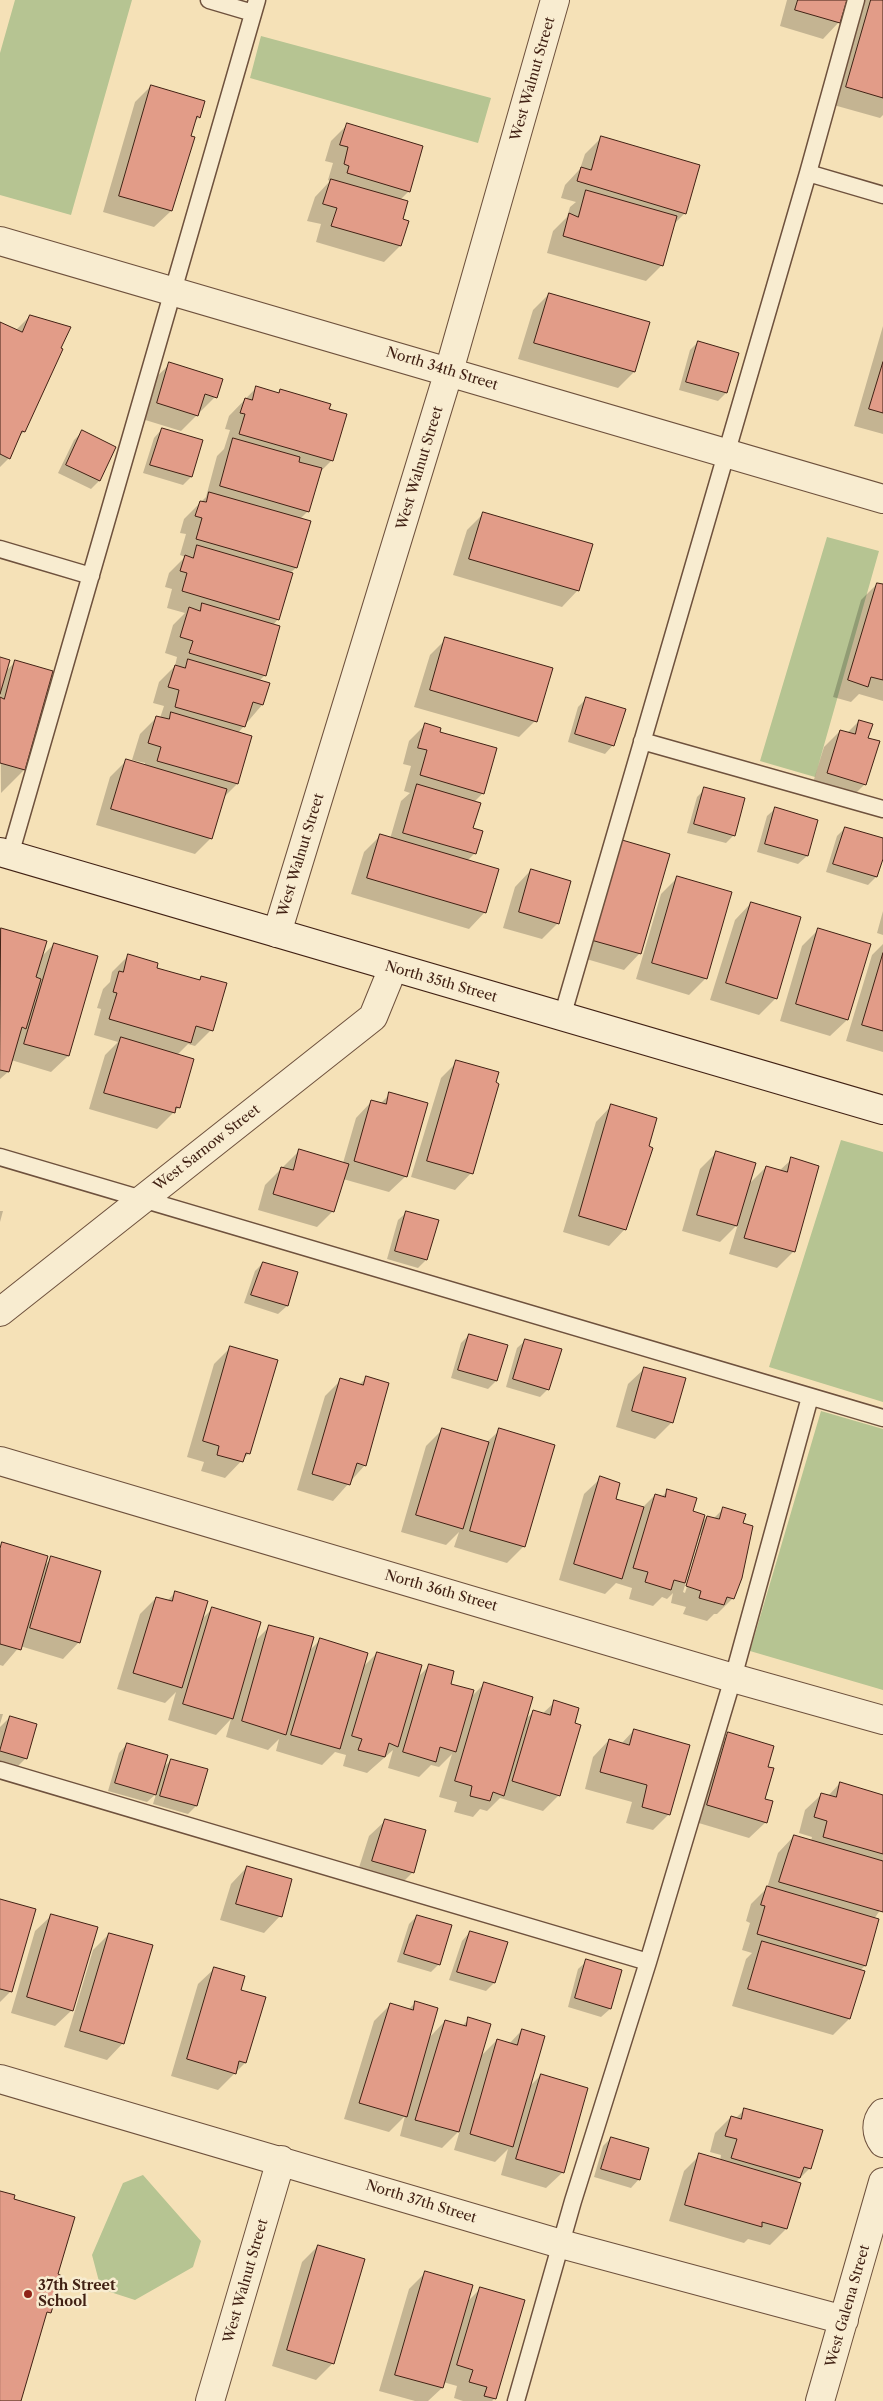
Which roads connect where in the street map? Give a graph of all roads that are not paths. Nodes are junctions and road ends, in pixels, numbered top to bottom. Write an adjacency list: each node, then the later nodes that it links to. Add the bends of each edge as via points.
1 (209, 0): 4 (lane)
2 (555, 0): 9 (street, West Walnut Street)
3 (856, 0): 5 (lane)
4 (255, 6): 8 (lane)
5 (808, 173): 6 (lane); 10 (lane)
6 (883, 195)
7 (0, 241): 8 (street, North 34th Street)
8 (172, 290): 9 (street, North 34th Street); 13 (lane)
9 (449, 371): 10 (street, North 34th Street); 17 (street, West Walnut Street)
10 (727, 453): 11 (street, North 34th Street); 14 (lane)
11 (883, 499)
12 (0, 549): 13 (lane)
13 (90, 576): 16 (lane)
14 (642, 741): 15 (lane); 19 (lane)
15 (883, 809)
16 (5, 853): 17 (street, North 35th Street)
17 (277, 934): 18 (street, North 35th Street)
18 (393, 968): 19 (street, North 35th Street); 22 (street, West Sarnow Street, via 373,1017)
19 (562, 1017): 20 (street, North 35th Street)
20 (883, 1110)
21 (0, 1157): 22 (lane)
22 (144, 1199): 23 (street, West Sarnow Street); 24 (lane)
23 (0, 1312)
24 (810, 1397): 25 (lane); 27 (lane)
25 (883, 1418)
26 (0, 1461): 27 (street, North 36th Street)
27 (733, 1678): 28 (street, North 36th Street); 30 (lane)
28 (883, 1720)
29 (0, 1770): 30 (lane)
30 (648, 1962): 36 (lane)
31 (0, 2078): 34 (street, North 37th Street)
32 (883, 2112): 33 (street, via 877,2123)
33 (883, 2144)
34 (281, 2160): 36 (street, North 37th Street); 38 (street, West Walnut Street)
35 (883, 2182): 37 (street, West Galena Street)
36 (561, 2244): 37 (street, North 37th Street); 39 (lane)
37 (844, 2320): 40 (street, West Galena Street)
38 (210, 2401)
39 (516, 2401)
40 (820, 2401)

